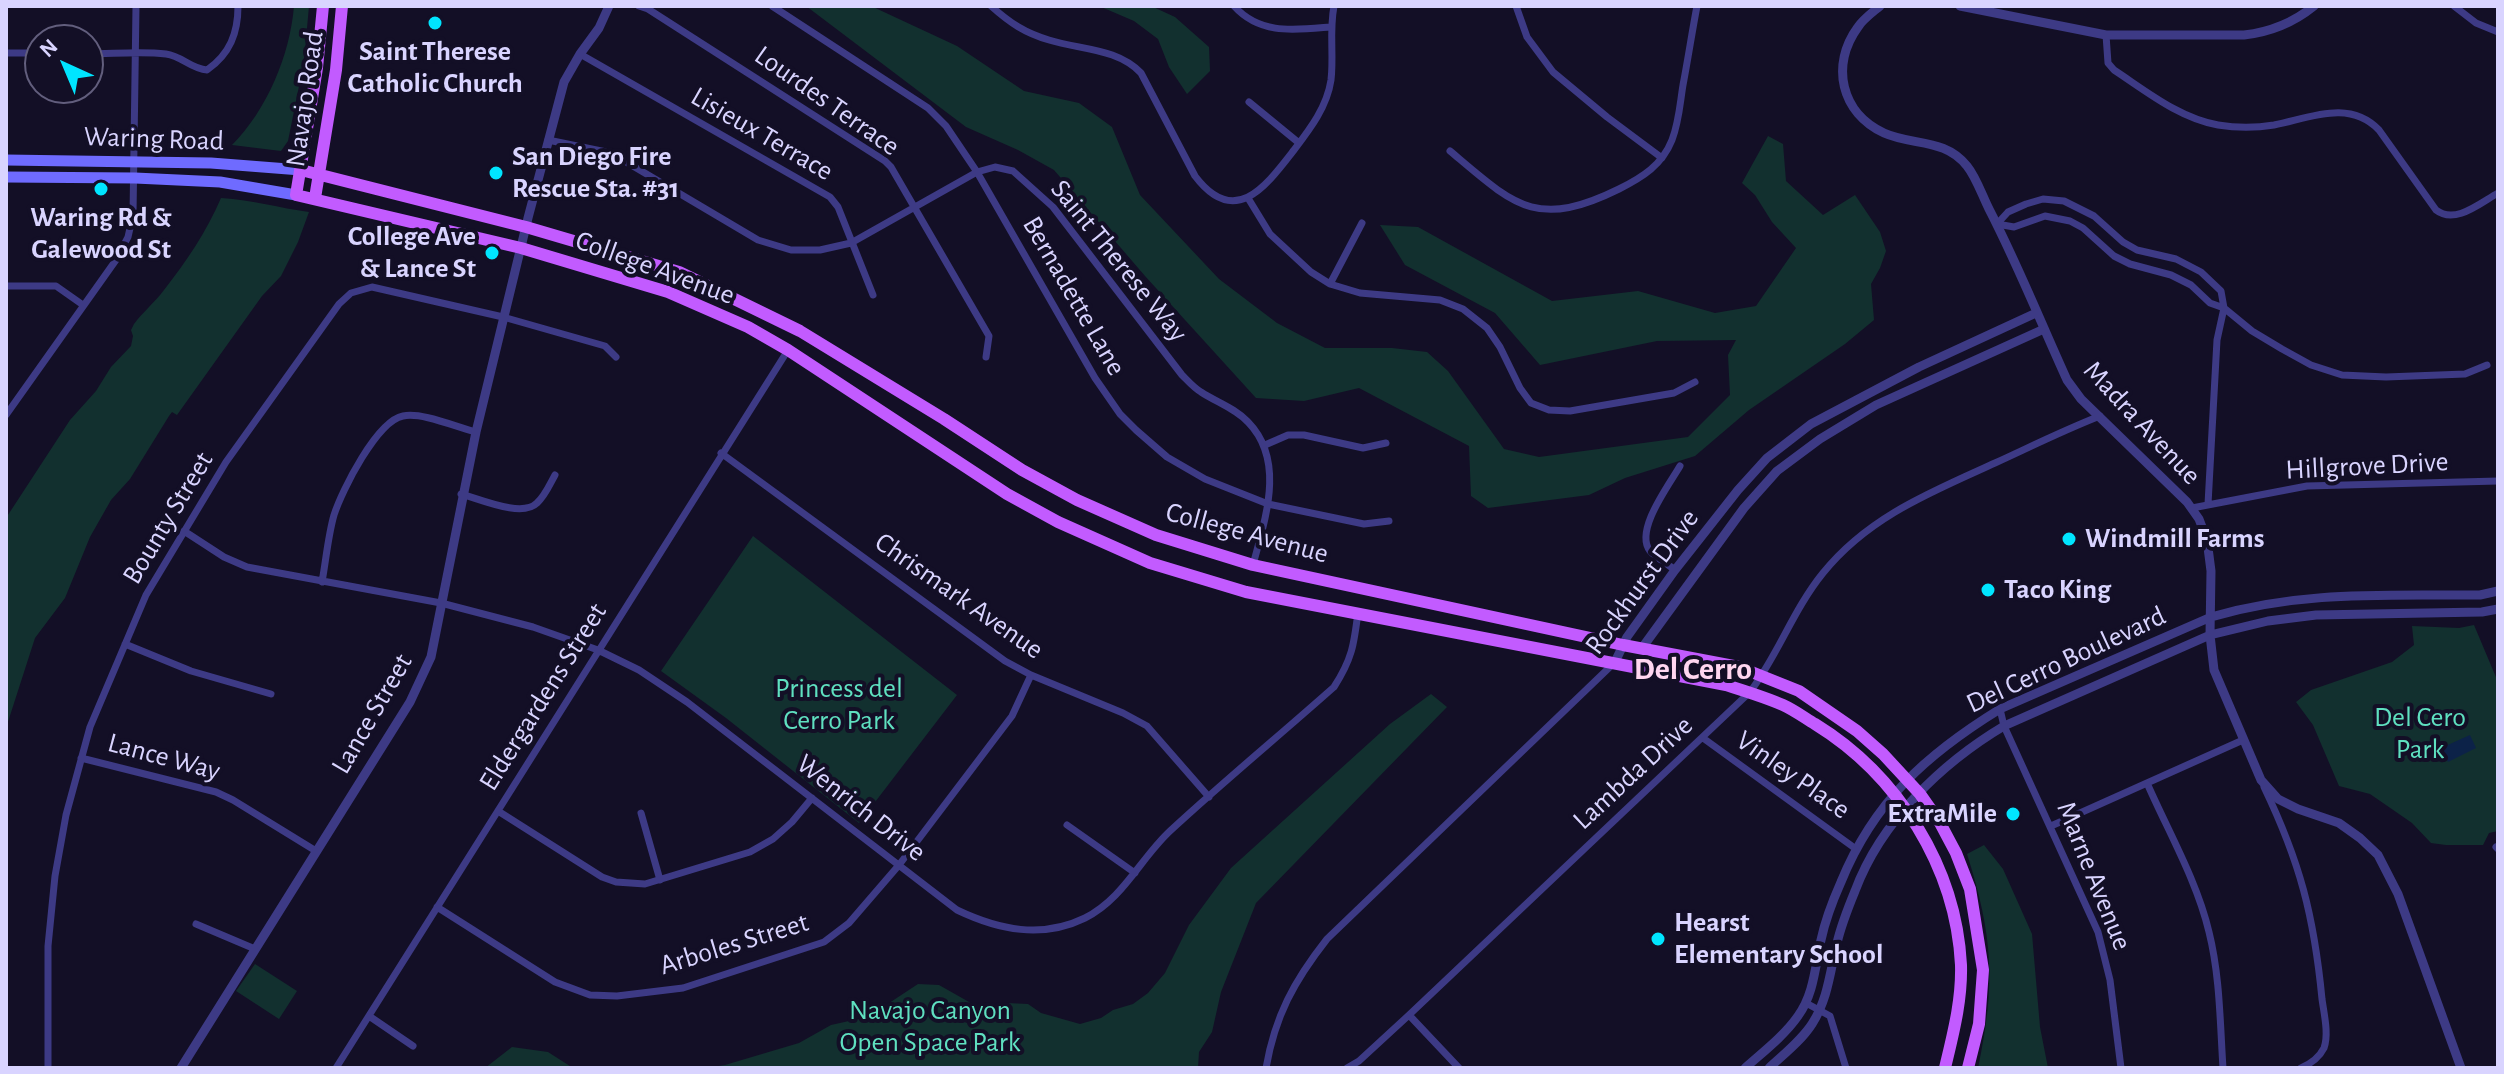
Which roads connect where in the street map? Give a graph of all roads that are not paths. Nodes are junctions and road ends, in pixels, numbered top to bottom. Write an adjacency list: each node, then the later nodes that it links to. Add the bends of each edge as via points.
1 (136, 6): 21 (street)
2 (238, 6): 21 (street, via 233,40 207,70 167,54)
3 (323, 6): 30 (main road, Navajo Road)
4 (342, 6): 32 (main road, Navajo Road)
5 (609, 6): 22 (street, Lance Street)
6 (639, 6): 39 (street, Lourdes Terrace, via 885,161)
7 (772, 6): 31 (street, Bernadette Lane, via 928,108)
8 (991, 6): 38 (street, via 1014,26 1114,55 1136,67 1204,189 1222,199)
9 (1234, 6): 17 (street, via 1263,27)
10 (1334, 6): 17 (street)
11 (1516, 6): 27 (street, via 1527,37 1553,72)
12 (1697, 6): 27 (street, via 1677,121)
13 (1880, 6): 41 (street, Madra Avenue, via 1858,26 1849,44 1841,70 1846,97 1867,123 1887,134 1950,151 1967,166)
14 (1960, 6): 19 (street)
15 (2314, 6): 19 (street, via 2286,24 2255,34)
16 (2454, 6): 18 (street)
17 (1330, 27): 25 (street, via 1331,81 1320,114)
18 (2498, 32)
19 (2106, 35): 35 (street, via 2108,63 2114,70 2185,114 2240,128 2337,111 2355,114 2379,130 2443,215 2460,214)
20 (104, 54): 21 (street)
21 (135, 54): 29 (street)
22 (580, 54): 24 (street, Lance Street, via 564,82); 43 (street, Lisieux Terrace, via 830,197)
23 (1249, 102): 25 (street)
24 (548, 140): 42 (street, Lance Street); 43 (street, via 611,153 773,246 820,250)
25 (1299, 143): 38 (street, via 1266,186)
26 (1450, 151): 27 (street, via 1502,195 1555,210 1579,207 1641,178)
27 (1662, 158)
28 (6, 160): 29 (main road, Waring Road)
29 (135, 161): 30 (main road, Waring Road); 34 (street)
30 (301, 170): 32 (main road, College Avenue); 36 (main road, Navajo Road)
31 (977, 172): 39 (street); 62 (street, Saint Therese Way, via 995,167 1013,171 1053,207 1182,375 1248,421); 68 (street, Bernadette Lane, via 1120,414 1167,457)
32 (320, 174): 37 (main road, Navajo Road); 42 (main road, College Avenue)
33 (6, 177): 34 (main road, Waring Road)
34 (135, 178): 36 (main road, Waring Road, via 220,182); 48 (street, via 128,237)
35 (2498, 193)
36 (296, 195): 37 (main road, College Avenue)
37 (315, 198): 44 (main road, College Avenue)
38 (1248, 198): 45 (street, via 1270,234)
39 (913, 207): 43 (street); 55 (street, Lourdes Terrace, via 989,336)
40 (1362, 223): 45 (street)
41 (1997, 224): 49 (street, via 2014,227 2045,216 2062,218 2083,228 2114,256 2171,275); 49 (street, via 2026,204 2064,201 2094,216 2137,250 2176,259 2201,272 2221,291); 50 (street, Madra Avenue)
42 (526, 227): 44 (street, Lance Street); 73 (main road, College Avenue, via 679,272 800,331 1077,500 1156,535)
43 (851, 243): 47 (street, Lisieux Terrace)
44 (521, 248): 51 (street, Lance Street); 53 (main road, College Avenue, via 668,292)
45 (1330, 284): 57 (street, via 1360,293 1440,300 1463,309 1487,328 1531,403 1549,410 1674,393)
46 (6, 286): 48 (street, via 56,286)
47 (873, 295)
48 (83, 305): 58 (street)
49 (2224, 308): 56 (street, via 2282,349 2342,375 2465,374); 69 (street, via 2217,340)
50 (2036, 313): 52 (street, Madra Avenue); 74 (street, Rockhurst Drive, via 1811,424 1767,458)
51 (503, 317): 54 (street, Bounty Street, via 605,346); 60 (street, Lance Street); 72 (street, Bounty Street, via 372,287 351,293 226,462)
52 (2044, 329): 59 (street, Madra Avenue, via 2067,380); 84 (street, Rockhurst Drive, via 1876,405 1777,471)
53 (788, 350): 63 (street, Eldergardens Street); 79 (main road, College Avenue, via 1007,494 1095,541 1246,592)
54 (616, 357)
55 (986, 357)
56 (2487, 365)
57 (1695, 382)
58 (7, 410)
59 (2100, 416): 70 (street, Madra Avenue); 88 (street, Lambda Drive, via 1910,502 1861,533 1796,612)
60 (476, 432): 67 (street, Lance Street); 75 (street, via 417,416 391,421 359,464 335,514)
61 (1386, 443): 62 (street, via 1363,448 1288,435)
62 (1265, 445): 68 (street)
63 (721, 453): 85 (street, Eldergardens Street); 87 (street, Chrismark Avenue)
64 (1680, 466): 74 (street, via 1646,525 1650,551)
65 (555, 475): 67 (street, via 539,502 520,511)
66 (2498, 481): 69 (street, Hillgrove Drive, via 2307,486)
67 (461, 494): 77 (street, Lance Street)
68 (1268, 504): 71 (street, Bernadette Lane, via 1364,524); 73 (street)
69 (2208, 504): 70 (street, Hillgrove Drive)
70 (2192, 508): 80 (street, Madra Avenue, via 2207,540)
71 (1389, 521)
72 (184, 531): 75 (street, Wenrich Drive, via 247,567); 82 (street, Bounty Street, via 146,595)
73 (1253, 565): 83 (main road, College Avenue)
74 (1675, 570): 83 (street, Rockhurst Drive)
75 (322, 582): 77 (street, Wenrich Drive)
76 (2498, 591): 80 (street, Del Cerro Boulevard, via 2316,596)
77 (441, 603): 85 (street, Wenrich Drive); 109 (street, Lance Street, via 425,674)
78 (2498, 609): 81 (street, Del Cerro Boulevard, via 2316,615)
79 (1358, 612): 86 (main road, College Avenue); 101 (street, Wenrich Drive, via 1354,649 1334,687)
80 (2211, 617): 81 (street, Madra Avenue); 91 (street, Del Cerro Boulevard)
81 (2210, 635): 92 (street, Del Cerro Boulevard); 94 (street, Madra Avenue, via 2214,670)
82 (125, 644): 90 (street, via 191,671); 95 (street, Bounty Street)
83 (1623, 645): 84 (main road, College Avenue); 86 (street, Rockhurst Drive)
84 (1642, 648): 88 (main road, College Avenue, via 1739,667)
85 (598, 650): 102 (street, Wenrich Drive, via 687,702); 104 (street, Eldergardens Street)
86 (1615, 662): 89 (main road, College Avenue); 124 (street, Rockhurst Drive, via 1327,939 1283,1006)
87 (1031, 675): 101 (street, Chrismark Avenue, via 1147,726); 110 (street, Arboles Street, via 1012,716)
88 (1762, 677): 89 (street, Lambda Drive); 96 (main road, College Avenue, via 1799,691 1841,719)
89 (1750, 692): 93 (street, Lambda Drive); 99 (main road, College Avenue, via 1834,736 1869,764)
90 (271, 694)
91 (2000, 709): 92 (street, Marne Avenue); 96 (street, Del Cerro Boulevard)
92 (2004, 726): 100 (street, Del Cerro Boulevard, via 1949,764); 107 (street, Marne Avenue)
93 (1703, 738): 108 (street, Vinley Place); 118 (street, Lambda Drive)
94 (2243, 740): 97 (street, Madra Avenue); 98 (street)
95 (81, 758): 109 (street, Lance Way, via 216,792); 121 (street, Bounty Street, via 55,876 48,946)
96 (1907, 779): 99 (street, Del Cerro Boulevard); 100 (main road, College Avenue)
97 (2261, 780): 134 (street, Madra Avenue, via 2288,840 2313,921 2326,1034 2322,1051); 135 (street, via 2278,799 2339,823 2378,855 2398,894)
98 (2147, 783): 107 (street); 133 (street, via 2209,932)
99 (1893, 793): 103 (main road, College Avenue); 108 (street, Del Cerro Boulevard)
100 (1920, 794): 103 (street, Del Cerro Boulevard); 131 (main road, College Avenue, via 1956,853 1977,923 1983,970 1979,1024)
101 (1209, 797): 111 (street, Wenrich Drive, via 1167,834)
102 (812, 798): 110 (street, Wenrich Drive); 112 (street, via 773,839 750,852)
103 (1906, 809): 117 (street, Del Cerro Boulevard, via 1871,856 1856,888); 130 (main road, College Avenue, via 1935,859 1957,926 1959,1011)
104 (498, 811): 112 (street, via 602,877 645,884); 113 (street, Eldergardens Street)
105 (641, 813): 112 (street)
106 (1067, 825): 111 (street)
107 (2051, 826): 132 (street, Marne Avenue, via 2098,932)
108 (1856, 849): 116 (street, Del Cerro Boulevard, via 1822,936)
109 (316, 851): 115 (street, Lance Street)
110 (899, 865): 111 (street, Wenrich Drive, via 957,910 987,924 1022,931 1053,929 1084,918 1121,891); 113 (street, Arboles Street, via 849,923 824,942 683,988 617,996 590,995 555,982)
111 (1135, 873)
112 (660, 880)
113 (437, 907): 119 (street, Eldergardens Street)
114 (196, 924): 115 (street)
115 (255, 949): 122 (street, Lance Street)
116 (1806, 1003): 117 (street); 127 (street, Del Cerro Boulevard)
117 (1820, 1009): 128 (street, Del Cerro Boulevard, via 1800,1039); 129 (street, via 1830,1016)
118 (1409, 1015): 125 (street, Lambda Drive); 126 (street)
119 (369, 1016): 120 (street); 123 (street, Eldergardens Street)
120 (413, 1046)
121 (48, 1068)
122 (181, 1068)
123 (336, 1068)
124 (1266, 1068)
125 (1347, 1068)
126 (1459, 1068)
127 (1745, 1068)
128 (1769, 1068)
129 (1846, 1068)
130 (1945, 1068)
131 (1968, 1068)
132 (2121, 1068)
133 (2223, 1068)
134 (2301, 1068)
135 (2461, 1068)

